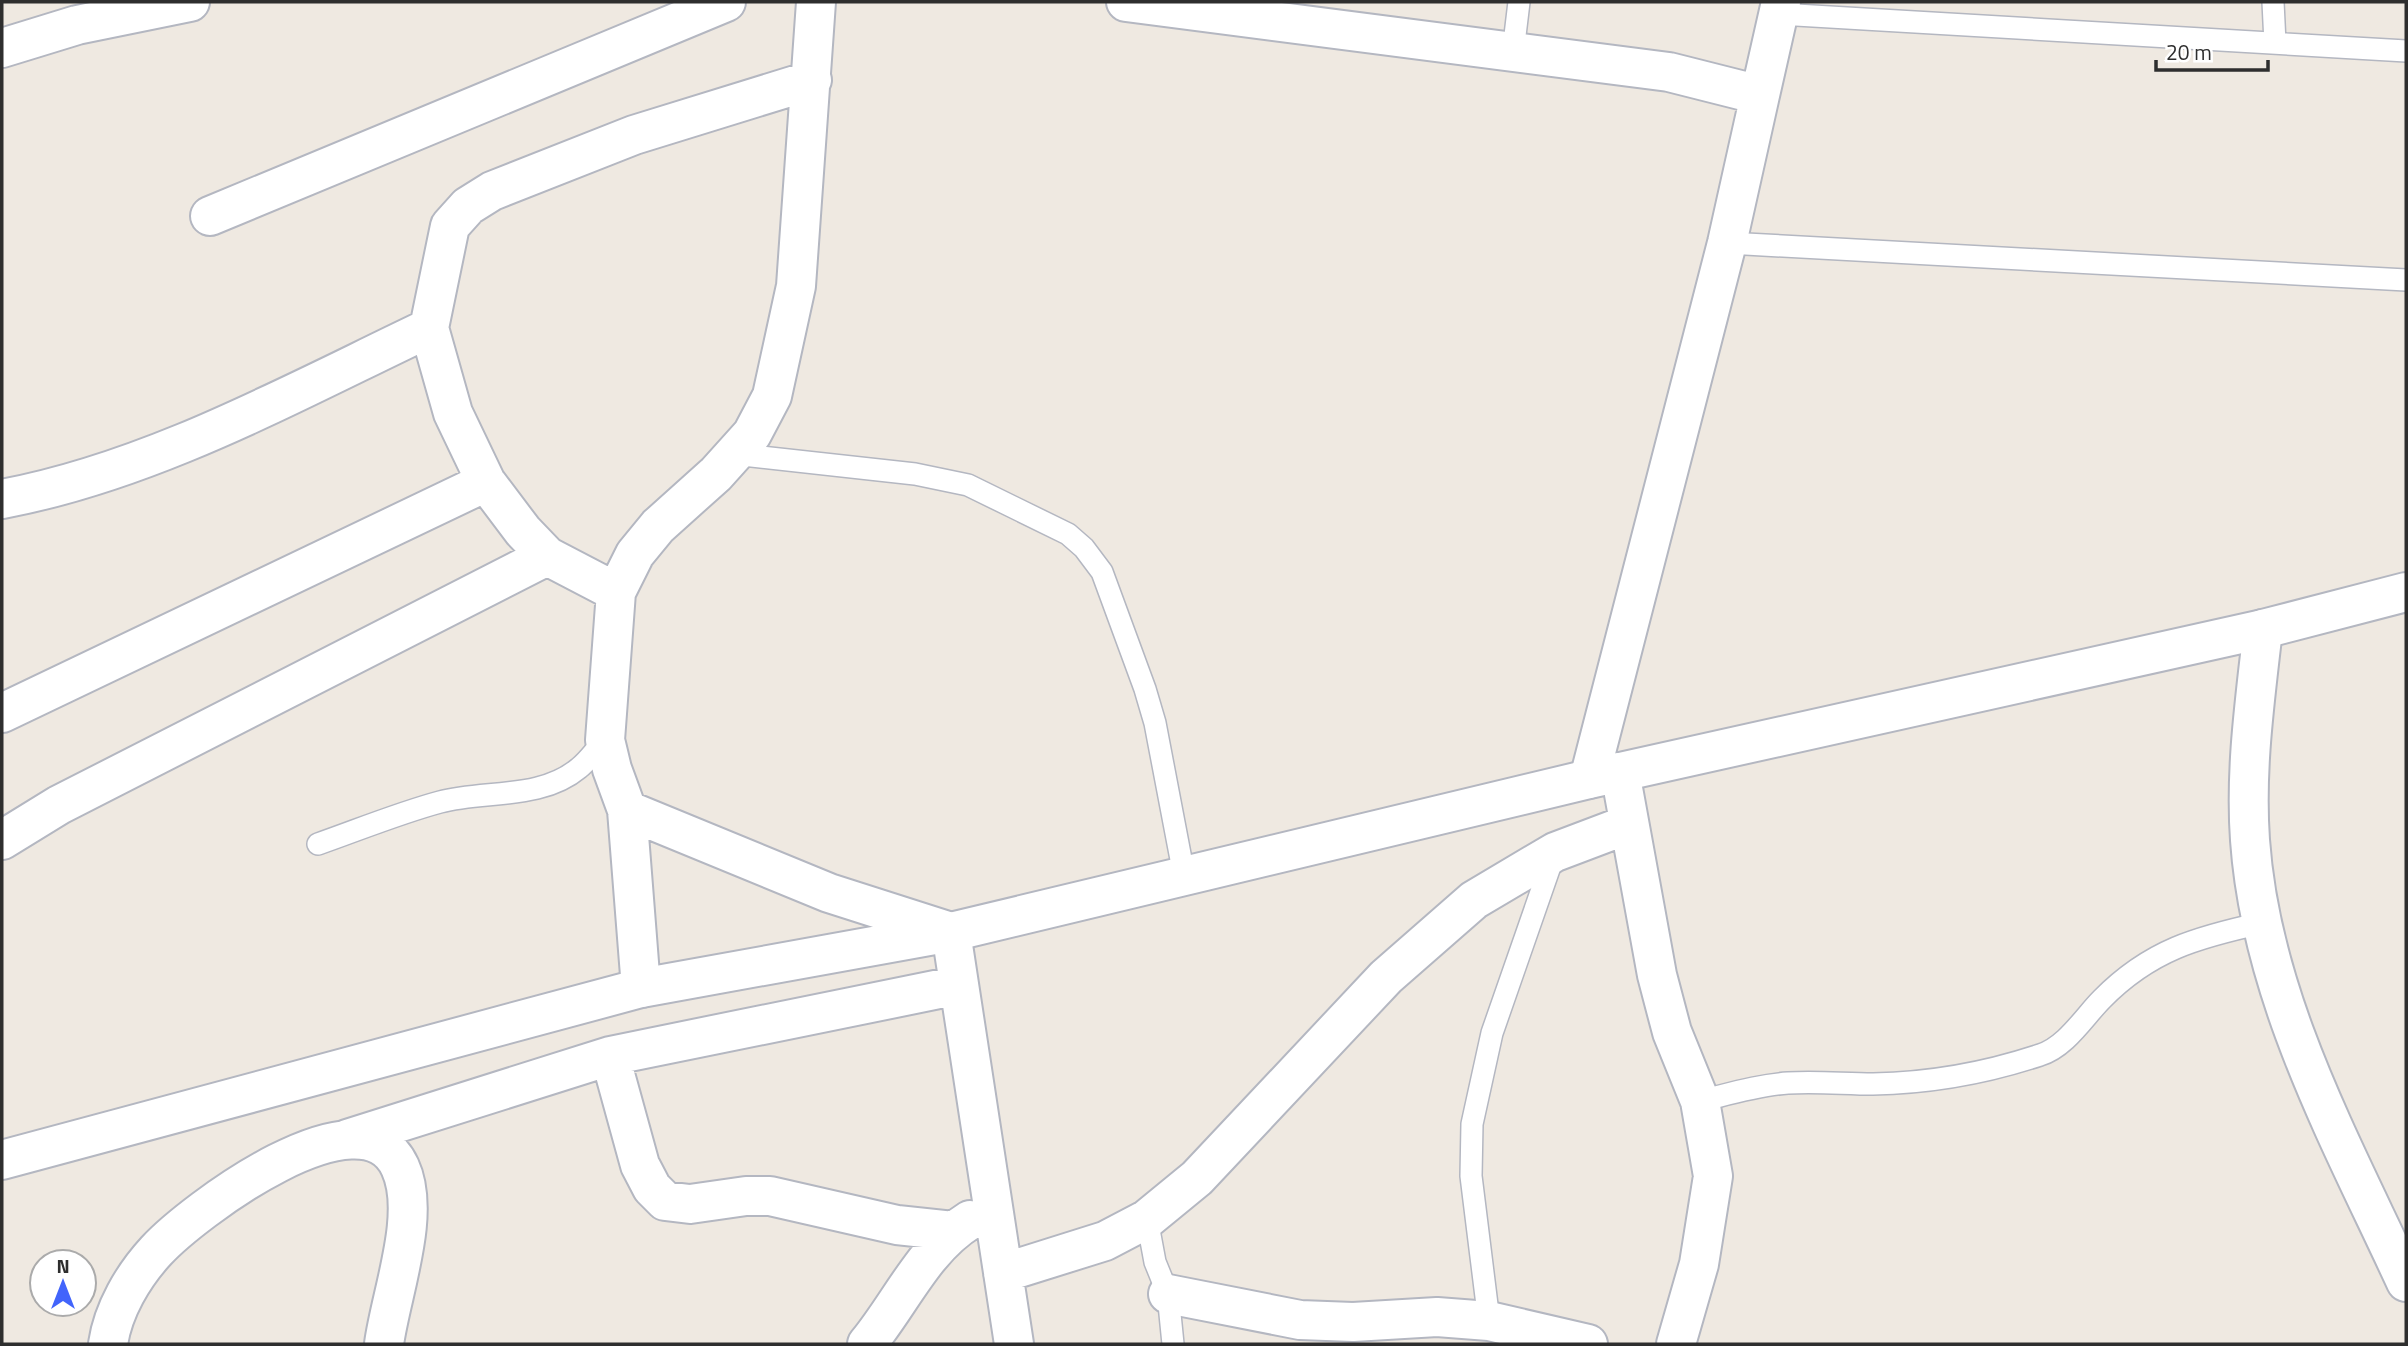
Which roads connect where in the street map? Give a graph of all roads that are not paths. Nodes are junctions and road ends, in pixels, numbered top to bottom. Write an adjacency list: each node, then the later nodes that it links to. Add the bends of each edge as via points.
1 (190, 2): 8 (street)
2 (726, 2): 15 (street)
3 (816, 2): 13 (street)
4 (1126, 2): 12 (street)
5 (1519, 2): 12 (lane)
6 (2273, 2): 9 (lane)
7 (1780, 8): 9 (lane); 14 (street)
8 (71, 13): 10 (street)
9 (2275, 43): 11 (lane)
10 (2, 48)
11 (2406, 51)
12 (1513, 52): 14 (street, via 1669,72)
13 (811, 80): 18 (street, via 634,135 476,201 450,226); 19 (street, via 796,286 772,396 752,434)
14 (1760, 95): 16 (street)
15 (210, 216)
16 (1727, 243): 17 (lane); 28 (street)
17 (2406, 280)
18 (429, 328): 20 (street, via 453,413); 21 (street, via 140,459)
19 (734, 454): 23 (street, via 658,526 635,554); 34 (lane, via 915,474 968,485 1068,534 1084,548 1102,572 1145,689)
20 (486, 482): 22 (street); 26 (street)
21 (2, 499)
22 (547, 556): 23 (street); 31 (street, via 59,805)
23 (616, 592): 27 (street)
24 (2406, 592): 25 (street)
25 (2263, 629): 28 (street); 35 (street, via 2248,795)
26 (2, 713)
27 (605, 740): 29 (street); 32 (lane, via 578,769 537,787 440,802)
28 (1605, 775): 30 (street); 34 (street)
29 (627, 810): 36 (street, via 829,893); 38 (street)
30 (1629, 824): 33 (street); 40 (street, via 1657,975 1672,1032)
31 (2, 840)
32 (318, 844)
33 (1555, 852): 44 (street, via 1474,900 1386,976 1197,1178); 49 (lane, via 1492,1033 1472,1124 1471,1176)
34 (1184, 875): 36 (street)
35 (2262, 923): 40 (lane, via 2205,936 2159,955 2102,998 2078,1027 2044,1054 1923,1082 1787,1083); 47 (street, via 2280,993 2312,1079)
36 (951, 932): 37 (street); 38 (street)
37 (959, 985): 39 (street); 43 (street)
38 (641, 988): 42 (street)
39 (610, 1056): 41 (street); 45 (street, via 640,1165 665,1201 690,1205 770,1196 897,1225)
40 (1700, 1101): 56 (street, via 1713,1176 1699,1264)
41 (347, 1139): 50 (street, via 266,1168 189,1218 154,1252 122,1297); 51 (street, via 390,1151 400,1166 409,1198 409,1223)
42 (2, 1160)
43 (993, 1206): 45 (street); 46 (street)
44 (1147, 1219): 46 (street, via 1105,1241); 48 (lane, via 1155,1262)
45 (953, 1231): 52 (street)
46 (1003, 1273): 53 (street)
47 (2406, 1282)
48 (1168, 1294): 49 (street, via 1300,1320 1437,1317); 54 (lane)
49 (1489, 1321): 55 (street)
50 (108, 1344)
51 (384, 1344)
52 (867, 1344)
53 (1014, 1344)
54 (1173, 1344)
55 (1588, 1344)
56 (1676, 1344)

